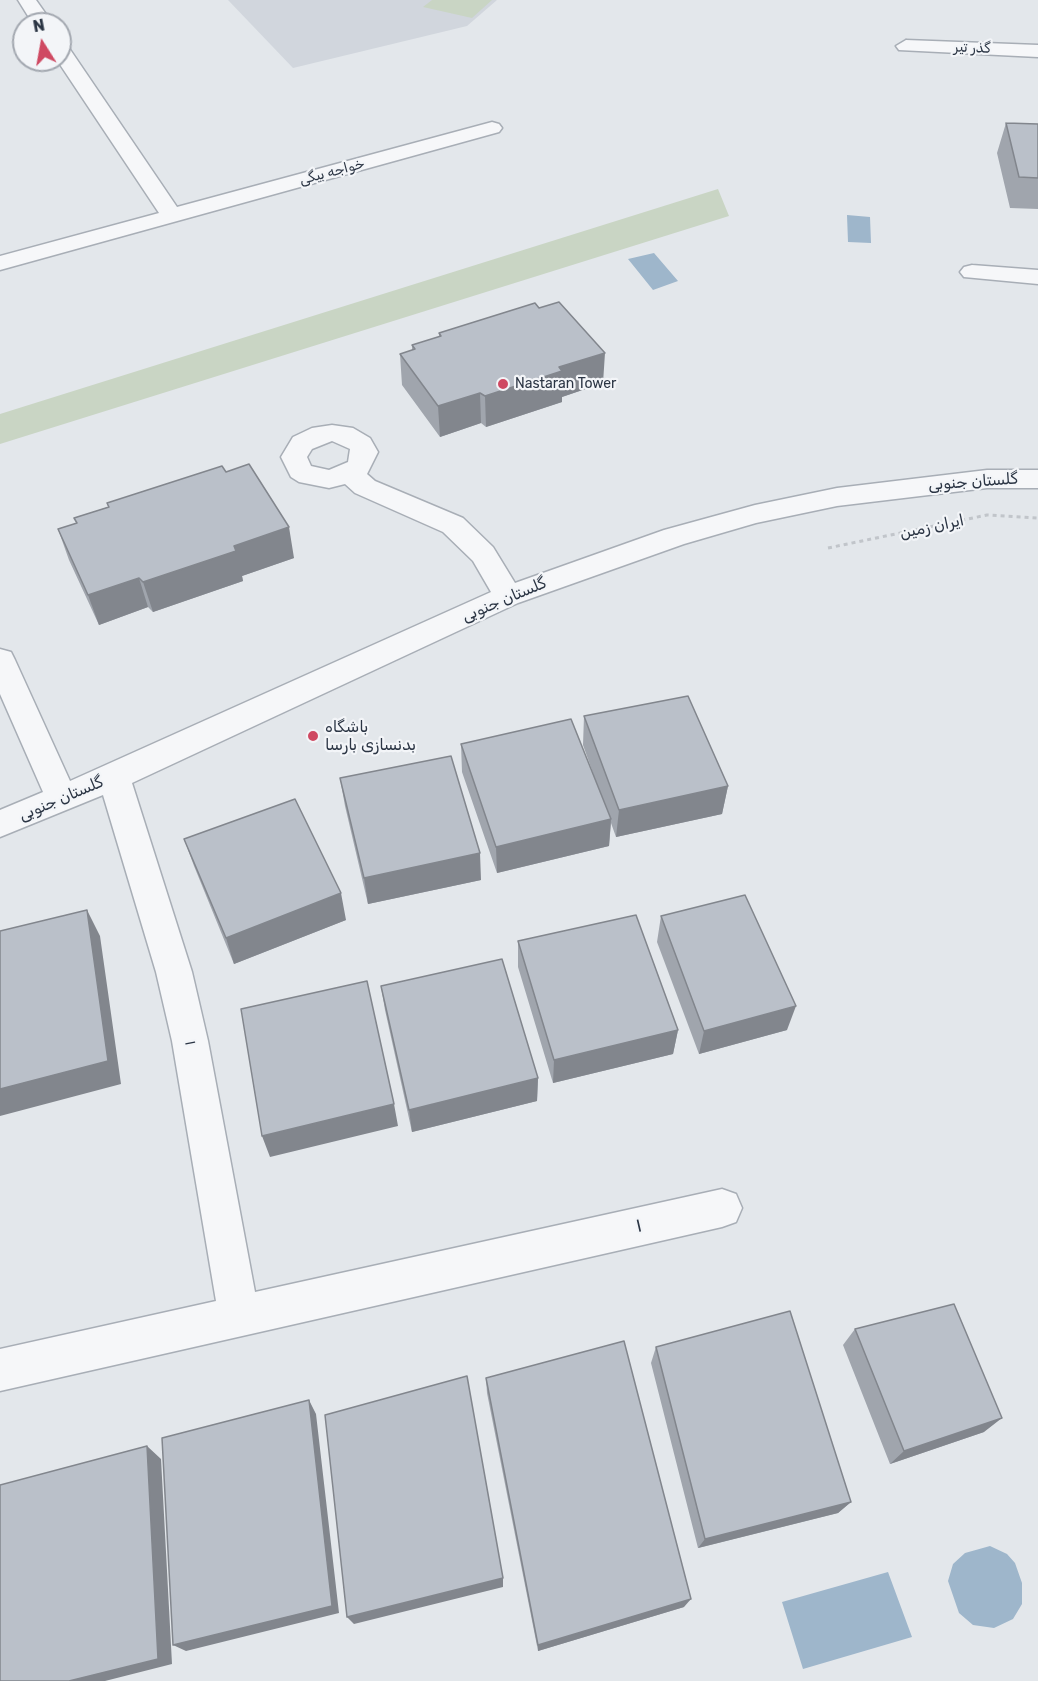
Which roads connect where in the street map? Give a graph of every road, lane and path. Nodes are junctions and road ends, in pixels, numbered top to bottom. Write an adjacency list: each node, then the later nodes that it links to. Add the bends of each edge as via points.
1 (906, 46): 2 (street, گذر تیر)
2 (1038, 51)
3 (72, 67): 5 (street)
4 (492, 128): 5 (street, خواجه بیگی)
5 (172, 216): 6 (street, خواجه بیگی)
6 (0, 263)
7 (972, 272): 8 (street)
8 (1038, 277)
9 (351, 474): 13 (street, via 364,487 453,525 483,554)
10 (1038, 479): 13 (street, گلستان جنوبی, via 918,486 755,514 674,537)
11 (1038, 518): 12 (path, ایران زمین, via 987,516)
12 (828, 548)
13 (508, 596): 15 (street, گلستان جنوبی)
14 (0, 660): 16 (street)
15 (114, 777): 16 (street, گلستان جنوبی); 19 (street, ۱, via 174,972 190,1041)
16 (62, 799): 17 (street, گلستان جنوبی)
17 (0, 824)
18 (722, 1208): 19 (street, ۱)
19 (239, 1317): 20 (street, ۱)
20 (0, 1370)

